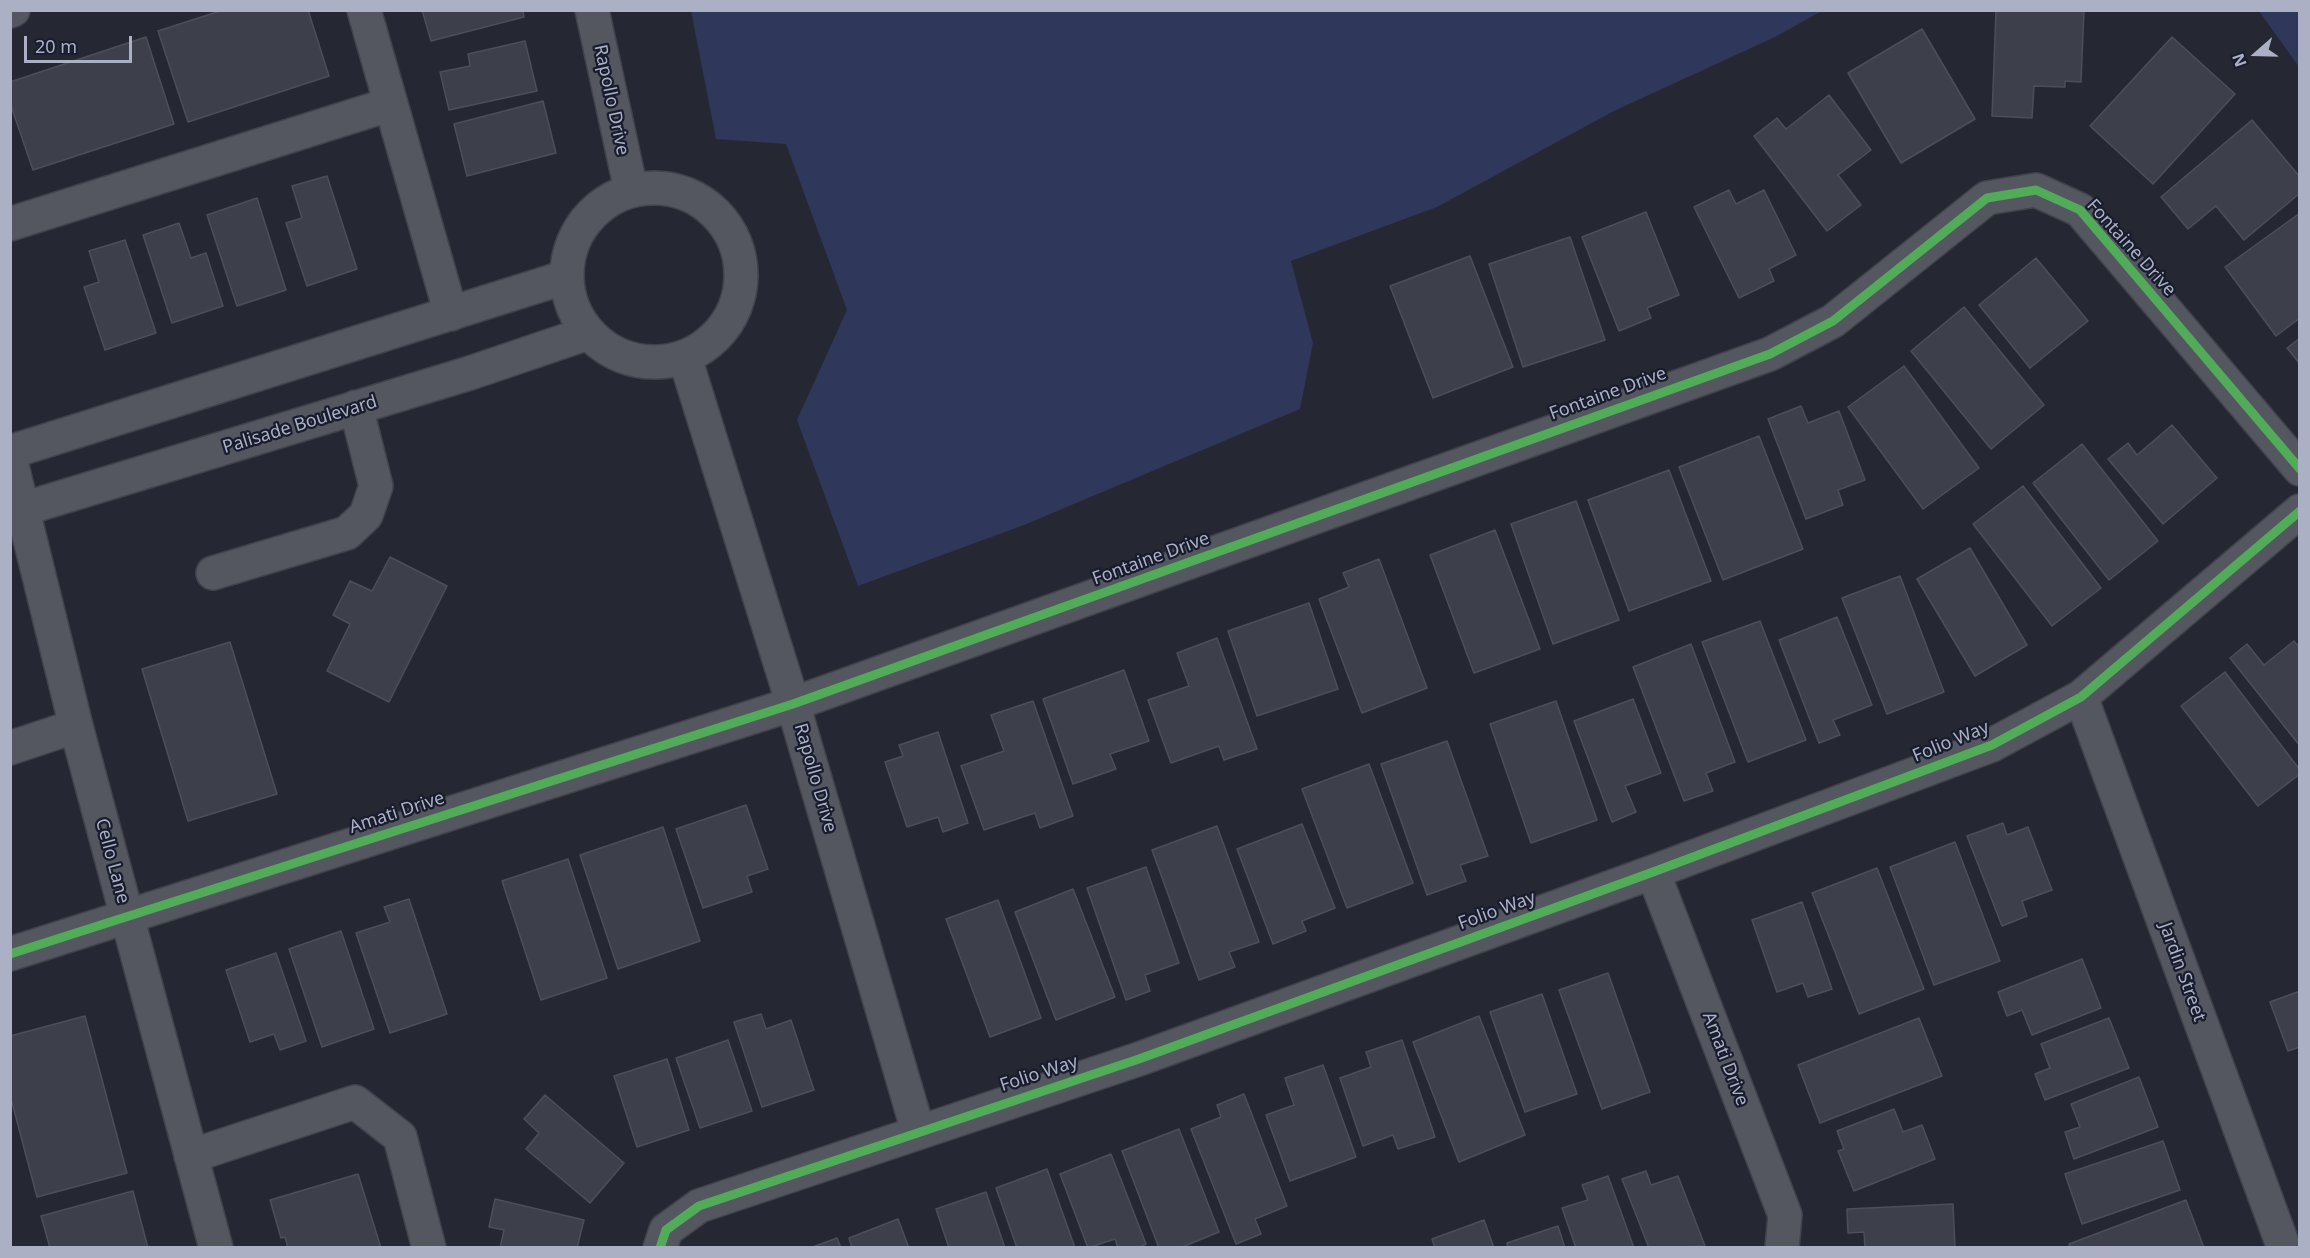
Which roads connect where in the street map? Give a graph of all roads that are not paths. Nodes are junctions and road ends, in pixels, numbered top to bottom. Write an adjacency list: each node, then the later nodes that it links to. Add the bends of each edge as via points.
1 (364, 10): 3 (street)
2 (592, 10): 4 (street, Rapollo Drive)
3 (391, 104): 5 (street); 7 (street)
4 (631, 190): 6 (street, via 596,208 573,239); 9 (street, via 669,188 704,202 730,230 742,267 738,305 718,338)
5 (10, 224)
6 (566, 277): 7 (street); 8 (street, via 572,307)
7 (451, 314): 11 (street)
8 (588, 333): 9 (street, via 616,355 650,364); 10 (street, Palisade Boulevard)
9 (685, 358): 18 (street, Rapollo Drive)
10 (356, 407): 14 (street, Palisade Boulevard); 16 (street, via 376,486 366,515 347,532)
11 (10, 452)
12 (10, 458): 14 (street, Cello Lane)
13 (2300, 469): 18 (street, Fontaine Drive, via 2080,210 2036,190 1987,198 1833,321 1770,354)
14 (17, 511): 19 (street, Cello Lane)
15 (2300, 511): 17 (street, Folio Way)
16 (213, 573)
17 (2080, 698): 21 (street, Folio Way, via 1992,745); 30 (street, Jardin Street)
18 (794, 704): 22 (street, Amati Drive); 24 (street, Rapollo Drive)
19 (76, 726): 20 (street); 22 (street, Cello Lane)
20 (10, 748)
21 (1653, 872): 24 (street, Folio Way, via 1139,1059); 29 (street, Amati Drive, via 1785,1215)
22 (127, 917): 23 (street, Amati Drive); 25 (street, Cello Lane)
23 (10, 954)
24 (918, 1131): 28 (street, Folio Way, via 699,1206 666,1230)
25 (191, 1156): 26 (street, Cello Lane); 27 (street, via 355,1102 400,1137)
26 (216, 1248)
27 (429, 1248)
28 (660, 1248)
29 (1782, 1248)
30 (2284, 1248)

